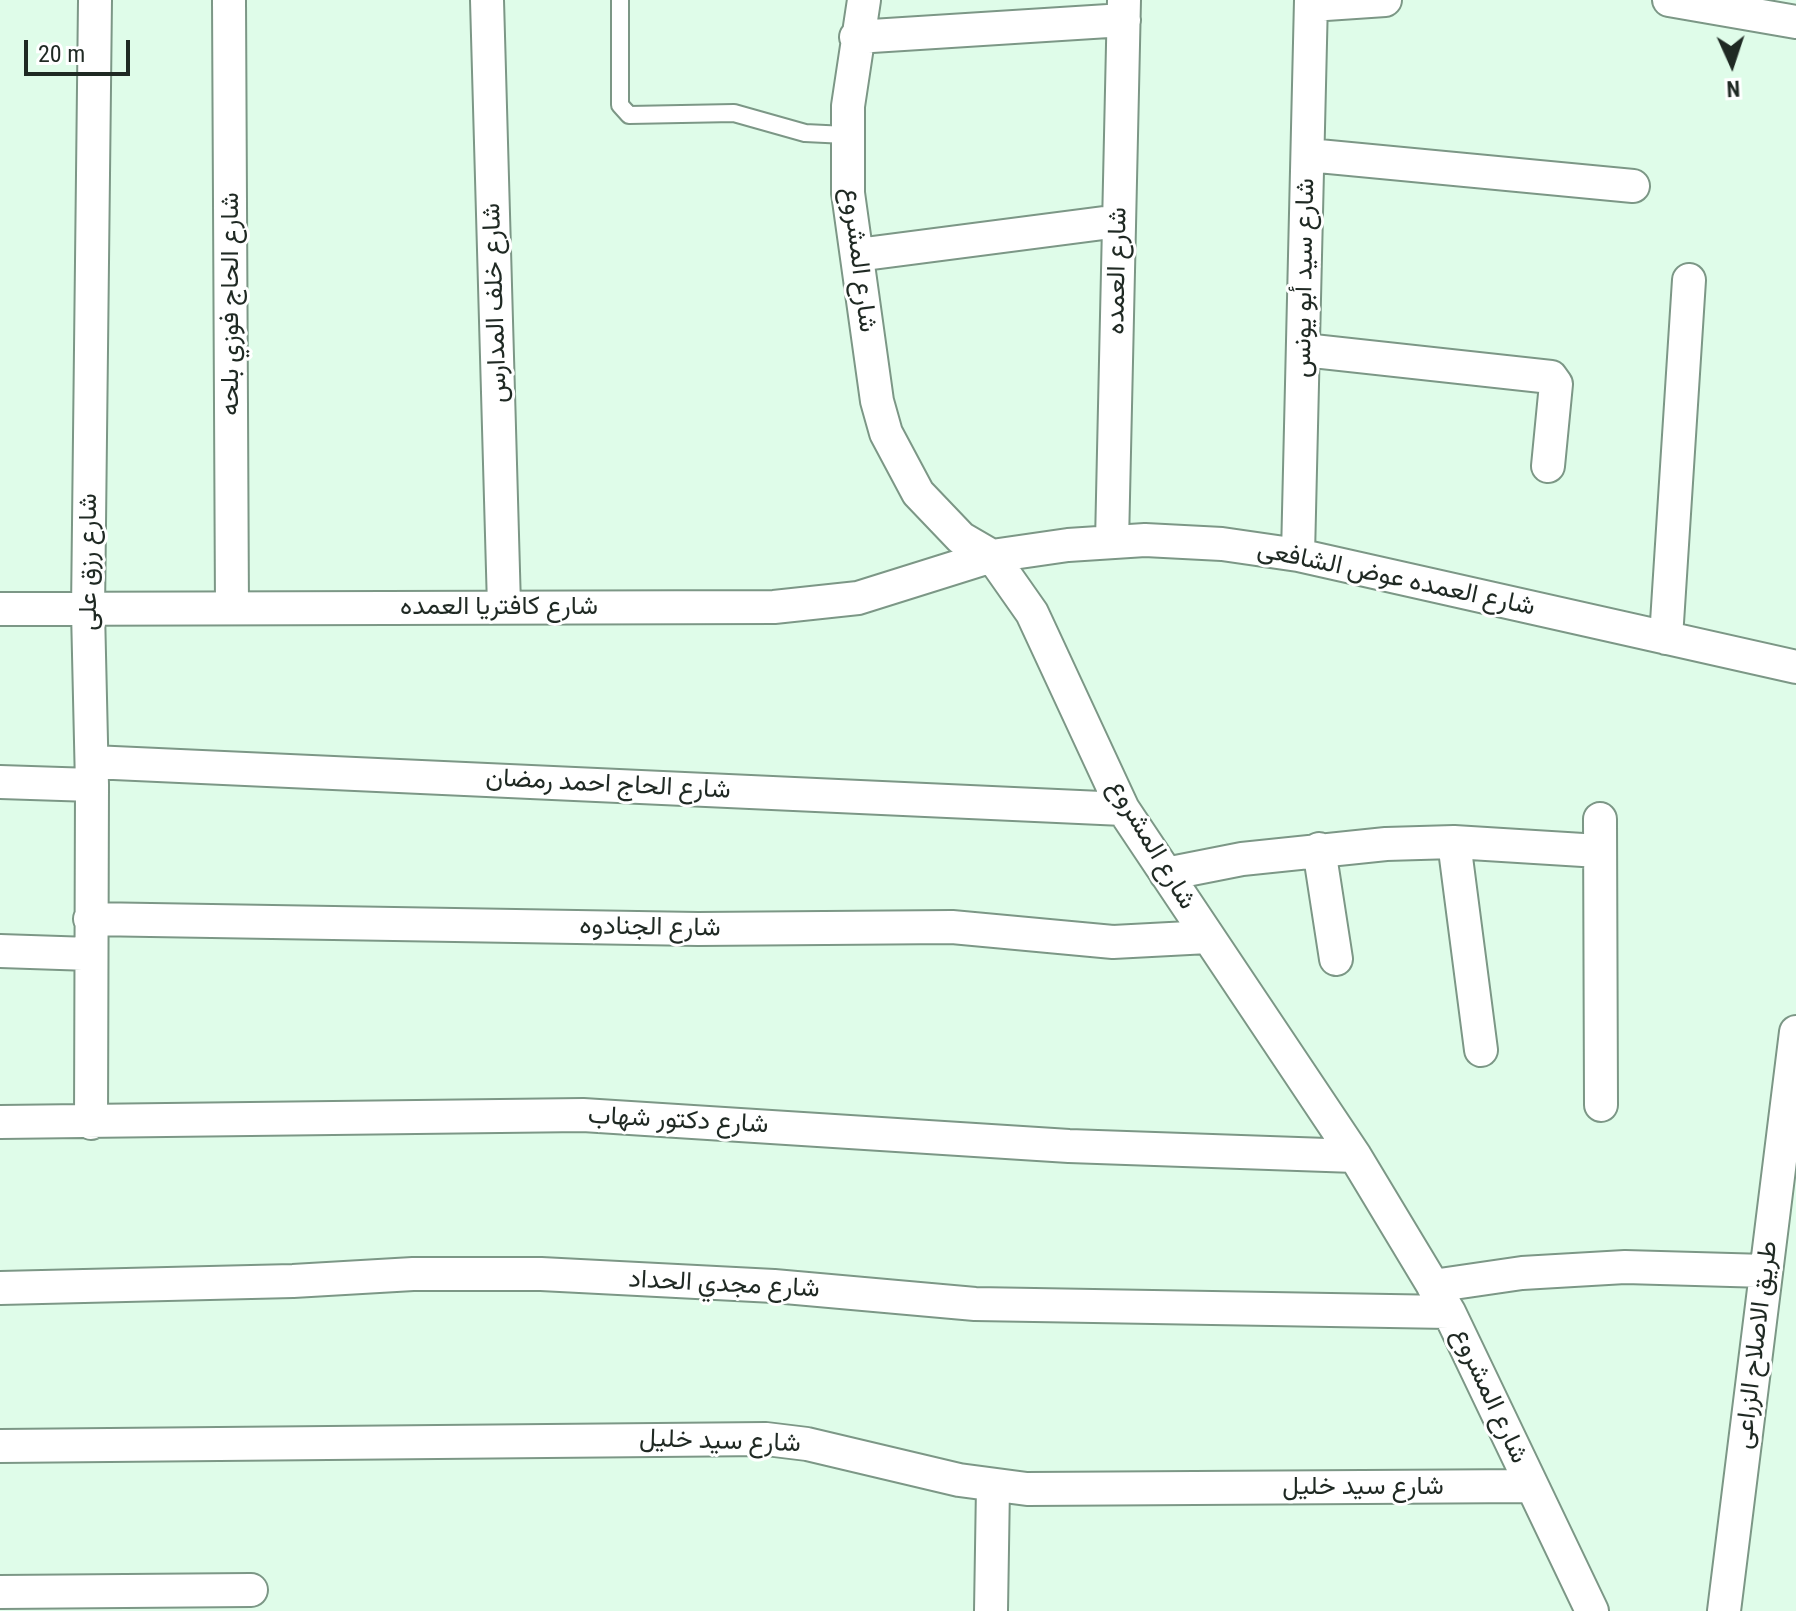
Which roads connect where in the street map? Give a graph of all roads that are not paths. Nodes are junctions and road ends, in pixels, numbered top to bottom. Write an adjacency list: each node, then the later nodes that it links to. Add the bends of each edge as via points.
1 (95, 0): 26 (street, شارع رزق على)
2 (229, 0): 24 (street, شارع الحاج فوزي بلحه)
3 (487, 0): 23 (street, شارع خلف المدارس)
4 (620, 0): 12 (lane, via 620,105 629,115 734,113 805,133)
5 (864, 0): 11 (street, شارع المشروع)
6 (1385, 0): 8 (street)
7 (1669, 0): 10 (street)
8 (1311, 2): 13 (street, شارع سيد أبو يونس)
9 (1124, 10): 11 (street); 15 (street, شارع العمده)
10 (1796, 22)
11 (856, 37): 12 (street, شارع المشروع)
12 (846, 135): 16 (street, شارع المشروع)
13 (1308, 155): 14 (street); 18 (street, شارع سيد أبو يونس)
14 (1633, 186)
15 (1119, 221): 16 (street); 20 (street, شارع العمده)
16 (857, 255): 22 (street, شارع المشروع, via 877,401 892,447 918,493 961,538)
17 (1689, 280): 27 (street)
18 (1304, 350): 19 (street, via 1551,377 1556,384); 21 (street, شارع سيد أبو يونس)
19 (1548, 466)
20 (1112, 542): 21 (street, شارع العمده عوض الشافعى, via 1222,544); 22 (street, شارع العمده عوض الشافعى)
21 (1298, 555): 27 (street, شارع العمده عوض الشافعى)
22 (992, 556): 23 (street, شارع كافتريا العمده, via 894,589 824,604); 31 (street, شارع المشروع, via 1032,613)
23 (504, 606): 24 (street, شارع كافتريا العمده)
24 (232, 608): 26 (street, شارع كافتريا العمده)
25 (0, 609): 26 (street, شارع كافتريا العمده)
26 (88, 611): 29 (street, شارع رزق على)
27 (1666, 638): 28 (street, شارع العمده عوض الشافعى)
28 (1796, 667)
29 (92, 773): 30 (street, شارع الحاج احمد رمضان); 31 (street, شارع الحاج احمد رمضان); 37 (street, شارع رزق على)
30 (0, 782)
31 (1123, 809): 36 (street, شارع المشروع)
32 (1600, 819): 35 (street)
33 (1454, 842): 34 (street); 35 (street); 43 (street)
34 (1319, 849): 36 (street); 41 (street)
35 (1599, 851): 44 (street)
36 (1166, 874): 38 (street, شارع المشروع)
37 (90, 919): 38 (street, شارع الجنادوه, via 698,929 952,927 1113,942); 40 (street, شارع رزق على)
38 (1208, 937): 47 (street, شارع المشروع)
39 (0, 951): 40 (street)
40 (90, 954): 46 (street, شارع رزق على)
41 (1336, 959)
42 (1796, 1032): 48 (street, طريق الاصلاح الزراعى)
43 (1481, 1050)
44 (1601, 1105)
45 (0, 1122): 46 (street, شارع دكتور شهاب)
46 (91, 1123): 47 (street, شارع دكتور شهاب, via 583,1115 1069,1146)
47 (1355, 1156): 50 (street, شارع المشروع)
48 (1766, 1271): 50 (street, شارع مجدي الحداد, via 1625,1267 1522,1273); 58 (street, طريق الاصلاح الزراعى)
49 (0, 1288): 50 (street, شارع مجدي الحداد, via 541,1274 774,1286 975,1304)
50 (1441, 1299): 53 (street, شارع المشروع)
51 (0, 1446): 52 (street, شارع سيد خليل, via 766,1439)
52 (993, 1486): 53 (street, شارع سيد خليل); 56 (street)
53 (1531, 1486): 57 (street, شارع المشروع)
54 (251, 1590): 55 (street)
55 (0, 1592)
56 (991, 1611)
57 (1592, 1611)
58 (1724, 1611)

